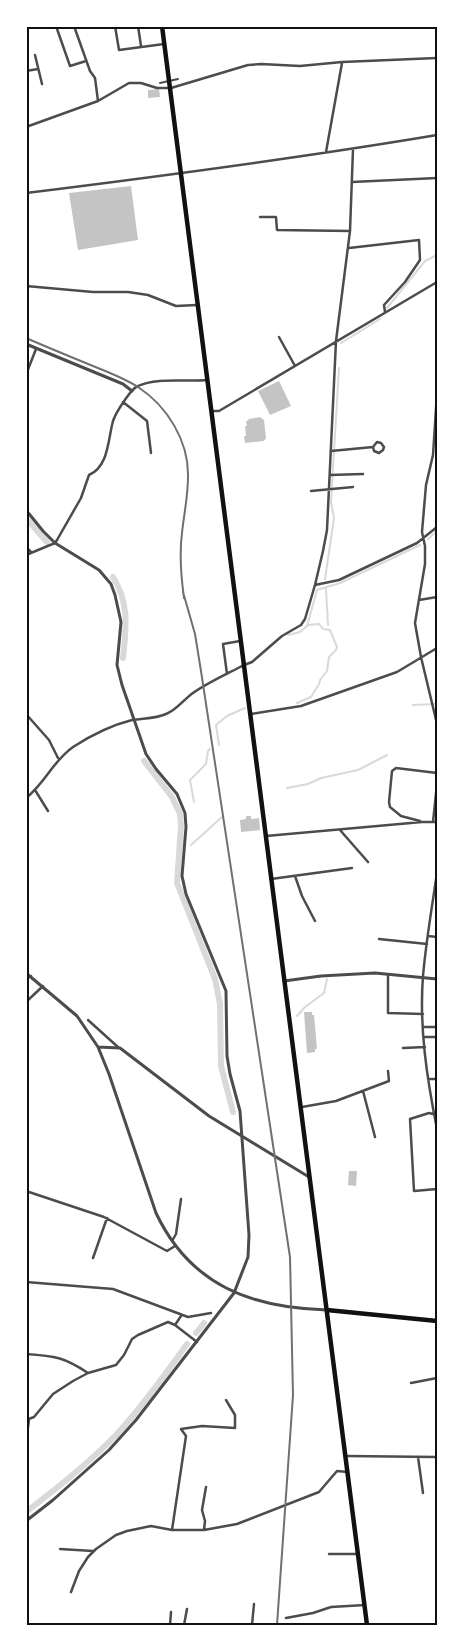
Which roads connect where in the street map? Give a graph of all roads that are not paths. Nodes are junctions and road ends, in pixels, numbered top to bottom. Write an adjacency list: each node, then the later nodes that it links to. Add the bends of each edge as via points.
1 (56, 26): 10 (street, via 70,66)
2 (74, 26): 10 (street)
3 (115, 26): 7 (street, via 119,50)
4 (138, 26): 7 (street)
5 (162, 26): 6 (main road)
6 (164, 44): 7 (street); 17 (main road)
7 (141, 46)
8 (35, 55): 12 (street)
9 (437, 58): 11 (street)
10 (86, 61): 18 (street, via 95,78)
11 (342, 62): 17 (street, via 300,66 248,65); 22 (street)
12 (38, 69): 13 (street); 16 (street)
13 (26, 71)
14 (178, 79): 15 (street)
15 (160, 83)
16 (42, 84)
17 (171, 88): 18 (street, via 129,83); 23 (main road)
18 (98, 101): 19 (street)
19 (26, 127)
20 (437, 135): 21 (street)
21 (353, 149): 22 (street); 25 (street)
22 (326, 152): 23 (street)
23 (181, 173): 26 (street); 32 (main road)
24 (437, 178): 25 (street)
25 (352, 182): 28 (street)
26 (26, 193)
27 (260, 217): 28 (street, via 276,217 277,230)
28 (350, 231): 29 (street)
29 (348, 248): 33 (street, via 419,240 420,260 384,305); 35 (street)
30 (437, 282): 33 (street)
31 (26, 286): 32 (street, via 128,292 148,295 176,306)
32 (198, 304): 40 (main road)
33 (385, 312): 35 (street)
34 (279, 337): 38 (street)
35 (336, 341): 38 (street); 46 (street)
36 (26, 344): 37 (street)
37 (37, 347): 39 (street); 41 (street)
38 (295, 366): 44 (street, via 219,411)
39 (27, 372)
40 (208, 380): 41 (street, via 154,381); 44 (main road)
41 (132, 391): 43 (street)
42 (437, 393): 55 (street)
43 (123, 402): 47 (street, via 147,421); 56 (street, via 114,420 101,466 89,476 81,498)
44 (212, 411): 63 (main road)
45 (373, 447): 45 (street, via 378,442 384,447 379,453); 46 (street)
46 (331, 451): 49 (street)
47 (151, 453)
48 (363, 474): 49 (street)
49 (330, 475): 51 (street)
50 (353, 487): 51 (street)
51 (329, 489): 52 (street); 60 (street, via 326,530)
52 (311, 491)
53 (26, 510): 56 (street)
54 (437, 527): 55 (street)
55 (423, 539): 60 (street, via 339,580); 62 (street, via 425,564)
56 (55, 543): 58 (street); 70 (street, via 99,570 111,584 121,622 117,670)
57 (26, 547): 58 (street)
58 (31, 552): 59 (street)
59 (26, 555)
60 (315, 585): 66 (street, via 301,625)
61 (437, 597): 62 (street)
62 (419, 600): 65 (street, via 415,623)
63 (240, 641): 66 (main road); 67 (street, via 223,644)
64 (437, 648): 65 (street)
65 (421, 657): 69 (street, via 397,672 301,706); 71 (street)
66 (244, 665): 67 (street); 69 (main road)
67 (227, 674): 70 (street, via 192,694 168,714)
68 (26, 714): 72 (street, via 49,740)
69 (249, 714): 82 (main road)
70 (134, 720): 72 (street, via 106,729); 122 (street, via 146,754 177,794 185,813 183,881 226,991 228,1066 240,1111)
71 (437, 724)
72 (58, 758): 75 (street)
73 (437, 773): 78 (street, via 396,768 392,771 390,807 401,816)
74 (437, 784): 79 (street)
75 (35, 790): 76 (street); 77 (street)
76 (26, 798)
77 (48, 811)
78 (422, 822): 79 (street); 81 (street)
79 (433, 822): 80 (street)
80 (437, 822)
81 (340, 830): 82 (street); 83 (street)
82 (265, 836): 87 (main road)
83 (368, 862)
84 (352, 868): 86 (street)
85 (437, 873): 89 (street)
86 (295, 876): 87 (street); 90 (street)
87 (271, 879): 101 (main road)
88 (437, 907): 89 (street)
89 (432, 909): 91 (street)
90 (315, 921)
91 (428, 936): 92 (street); 94 (street)
92 (437, 937)
93 (379, 939): 94 (street)
94 (427, 944): 99 (street)
95 (26, 973): 97 (street)
96 (388, 975): 99 (street); 101 (street, via 321,976); 104 (street, via 388,1013)
97 (31, 976): 98 (street); 102 (street)
98 (26, 978)
99 (423, 978): 100 (street); 104 (street)
100 (437, 979)
101 (284, 981): 118 (main road)
102 (43, 986): 103 (street); 110 (street, via 77,1016)
103 (26, 1002)
104 (423, 1014): 106 (street)
105 (88, 1020): 112 (street)
106 (423, 1027): 107 (street); 108 (street)
107 (437, 1027)
108 (424, 1037): 109 (street); 111 (street)
109 (437, 1037)
110 (98, 1047): 112 (street); 128 (street, via 150,1199)
111 (425, 1047): 113 (street); 116 (street)
112 (120, 1048): 122 (street)
113 (403, 1048)
114 (388, 1071): 117 (street, via 388,1081)
115 (437, 1078): 116 (street)
116 (428, 1079): 119 (street)
117 (363, 1091): 118 (street, via 336,1101); 121 (street)
118 (300, 1107): 123 (main road)
119 (435, 1114): 120 (street); 124 (street, via 410,1119 414,1191)
120 (437, 1129)
121 (375, 1136)
122 (242, 1138): 123 (street); 132 (street, via 248,1257)
123 (309, 1177): 133 (main road)
124 (437, 1189)
125 (26, 1191): 127 (street)
126 (181, 1199): 128 (street)
127 (107, 1218): 129 (street, via 167,1251); 130 (street)
128 (172, 1241): 129 (street)
129 (175, 1246): 132 (street, via 198,1271)
130 (93, 1258)
131 (26, 1282): 135 (street, via 113,1289)
132 (234, 1293): 133 (street, via 281,1307); 138 (street)
133 (327, 1310): 136 (main road); 146 (main road)
134 (211, 1313): 135 (street)
135 (182, 1315): 137 (street)
136 (437, 1321)
137 (175, 1325): 138 (street); 140 (street, via 168,1322 138,1335 116,1365)
138 (196, 1342): 152 (street, via 125,1433)
139 (26, 1354): 140 (street, via 54,1356)
140 (88, 1373): 144 (street, via 53,1394)
141 (437, 1378): 142 (street)
142 (411, 1383)
143 (226, 1400): 153 (street, via 235,1415 235,1428 202,1426 181,1429 186,1436)
144 (28, 1420): 145 (street)
145 (26, 1443)
146 (346, 1456): 147 (street); 149 (main road)
147 (418, 1457): 148 (street); 151 (street)
148 (437, 1457)
149 (348, 1472): 154 (street, via 338,1471 319,1492 293,1503 238,1524); 158 (main road)
150 (206, 1487): 154 (street, via 202,1510)
151 (423, 1493)
152 (26, 1521)
153 (172, 1530): 154 (street); 156 (street, via 151,1526 126,1531)
154 (204, 1530)
155 (60, 1548): 156 (street)
156 (93, 1551): 159 (street, via 79,1571)
157 (329, 1554): 158 (street)
158 (359, 1555): 161 (main road)
159 (71, 1592)
160 (254, 1604): 167 (street)
161 (365, 1605): 164 (street, via 330,1607); 168 (main road)
162 (187, 1609): 166 (street)
163 (171, 1612): 165 (street)
164 (286, 1618)
165 (170, 1625)
166 (184, 1625)
167 (252, 1625)
168 (367, 1625)

